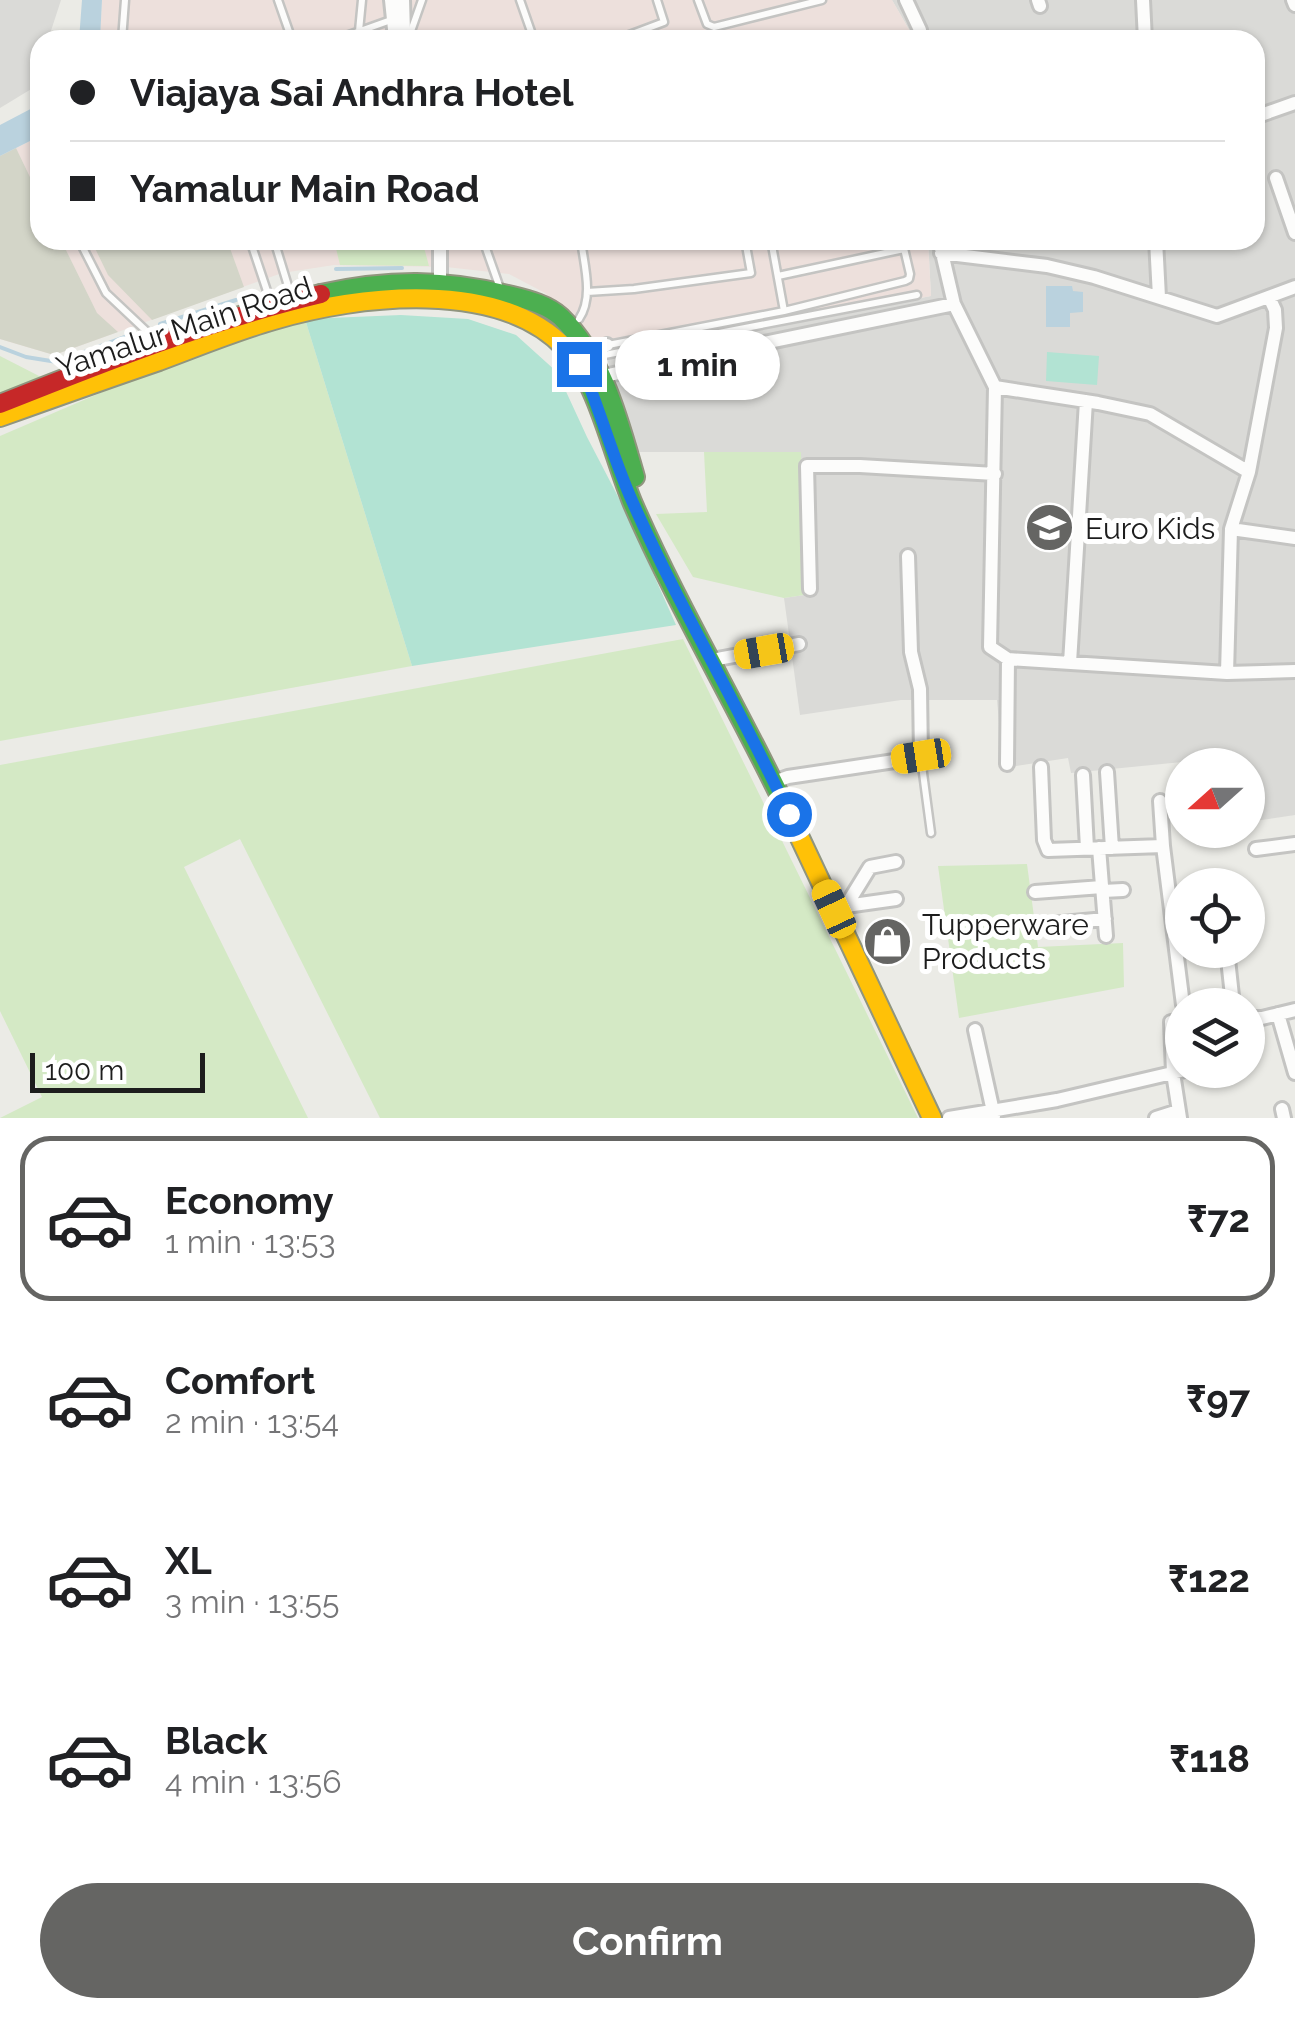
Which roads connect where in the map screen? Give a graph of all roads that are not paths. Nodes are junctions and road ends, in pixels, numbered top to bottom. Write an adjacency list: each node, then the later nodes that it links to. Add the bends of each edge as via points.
1 (125, 0): 14 (lane)
2 (278, 0): 15 (lane)
3 (362, 0): 16 (lane)
4 (392, 0): 13 (street)
5 (403, 0): 19 (street)
6 (422, 0): 20 (lane)
7 (520, 0): 21 (lane)
8 (657, 0): 22 (lane, via 664,22)
9 (698, 0): 10 (lane, via 714,27)
10 (822, 0)
11 (906, 0): 23 (street)
12 (1143, 0): 24 (street)
13 (392, 19): 17 (lane); 18 (street)
14 (123, 30)
15 (288, 30)
16 (360, 30)
17 (363, 30)
18 (399, 30)
19 (404, 30)
20 (407, 30)
21 (530, 30)
22 (645, 30)
23 (920, 30)
24 (1144, 30)
25 (1295, 103): 26 (street)
26 (1265, 114)
27 (1276, 178): 28 (street)
28 (1295, 233)
29 (84, 250): 55 (lane, via 106,293)
30 (253, 250): 53 (lane)
31 (277, 250): 50 (lane)
32 (440, 250): 44 (street)
33 (487, 250): 46 (lane)
34 (582, 250): 45 (lane)
35 (747, 250): 45 (lane, via 752,273)
36 (774, 250): 42 (lane)
37 (880, 250): 42 (lane)
38 (904, 250): 52 (lane, via 910,279)
39 (941, 250): 51 (street)
40 (961, 250): 48 (street)
41 (1157, 250): 48 (street)
42 (778, 276): 52 (lane)
43 (1295, 287): 49 (street)
44 (440, 290): 46 (street); 50 (street, Yamalur Main Road, via 358,286); 53 (street, Yamalur Main Road); 56 (street, Yamalur Main Road, via 531,323)
45 (587, 292): 54 (lane)
46 (502, 293): 54 (street, via 534,301)
47 (917, 295): 56 (lane)
48 (1159, 297): 49 (street, via 1217,316)
49 (1270, 297): 61 (street, via 1276,328)
50 (292, 300): 53 (street, Yamalur Main Road)
51 (954, 304): 56 (street); 57 (street)
52 (784, 310): 56 (lane)
53 (274, 312): 55 (street, Yamalur Main Road); 60 (street, Yamalur Main Road)
54 (575, 324): 56 (street)
55 (159, 343): 59 (street, Yamalur Main Road)
56 (590, 362): 64 (street, Yamalur Main Road); 64 (street, via 624,436)
57 (995, 388): 58 (street); 62 (street)
58 (1086, 401): 61 (street, via 1150,414); 71 (street)
59 (0, 404)
60 (0, 418)
61 (1249, 472): 63 (street)
62 (995, 474): 67 (street, via 807,466); 69 (street, via 990,647)
63 (1231, 529): 65 (street); 73 (street)
64 (648, 531): 70 (street)
65 (1295, 538)
66 (908, 556): 74 (street)
67 (810, 589)
68 (799, 644): 70 (street)
69 (1008, 659): 71 (street); 75 (street)
70 (712, 660): 79 (street)
71 (1070, 662): 73 (street)
72 (1295, 671): 73 (street)
73 (1227, 672)
74 (921, 756): 79 (street); 81 (lane)
75 (1007, 764)
76 (1041, 768): 84 (street, via 1048,850)
77 (1107, 772): 84 (street)
78 (1083, 775): 84 (street)
79 (774, 782): 91 (street)
80 (1160, 801): 83 (street)
81 (931, 833)
82 (1295, 844): 85 (street)
83 (1162, 846): 84 (street); 95 (street)
84 (1099, 848): 87 (street)
85 (1256, 849)
86 (896, 862): 91 (street, via 870,867)
87 (1102, 889): 88 (street); 89 (street); 92 (street)
88 (1122, 890)
89 (1035, 892)
90 (896, 898): 91 (street)
91 (840, 908): 106 (street)
92 (1105, 920): 93 (street); 94 (street)
93 (1041, 925)
94 (1106, 936)
95 (1181, 988)
96 (1295, 1010): 97 (street)
97 (1278, 1014): 98 (street); 100 (street)
98 (1265, 1016)
99 (975, 1030): 104 (street)
100 (1295, 1073)
101 (1165, 1075): 103 (street)
102 (1179, 1088): 105 (street)
103 (1058, 1100): 104 (street); 108 (street)
104 (994, 1114): 107 (street)
105 (1179, 1114): 109 (street)
106 (932, 1118)
107 (948, 1118)
108 (1062, 1118)
109 (1156, 1118)

